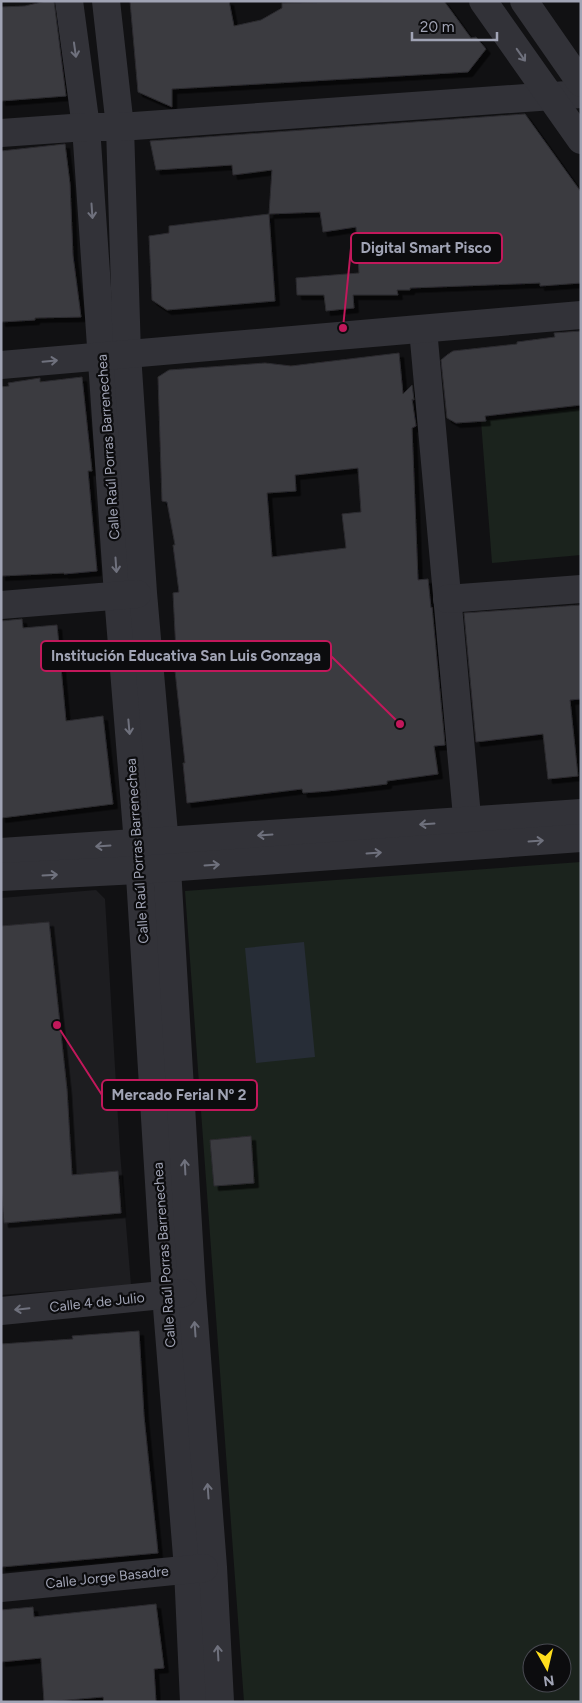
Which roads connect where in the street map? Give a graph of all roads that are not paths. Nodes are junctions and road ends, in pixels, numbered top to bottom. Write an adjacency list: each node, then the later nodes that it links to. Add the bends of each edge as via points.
1 (69, 1): 8 (street, Calle Raúl Porras Barrenechea, one-way to 8)
2 (106, 1): 9 (street, Calle Raúl Porras Barrenechea)
3 (484, 1): 7 (street, one-way to 7)
4 (524, 1): 5 (street)
5 (581, 83)
6 (581, 94): 7 (street)
7 (550, 96): 9 (street); 11 (street)
8 (86, 127): 9 (street); 10 (street); 14 (street, Calle Raúl Porras Barrenechea, one-way to 14)
9 (120, 127): 14 (street, Calle Raúl Porras Barrenechea)
10 (1, 133)
11 (581, 140)
12 (581, 316): 13 (street)
13 (423, 329): 14 (street); 18 (street)
14 (114, 355): 15 (street, one-way to 14); 17 (street, Calle Raúl Porras Barrenechea)
15 (1, 365)
16 (581, 589): 18 (street)
17 (131, 594): 19 (street); 24 (street, Calle Raúl Porras Barrenechea)
18 (447, 599): 21 (street)
19 (1, 605)
20 (581, 813): 21 (street)
21 (469, 833): 22 (street, one-way to 22); 24 (street)
22 (581, 838)
23 (1, 852): 24 (street, one-way to 23)
24 (152, 856): 25 (street, one-way to 24); 26 (street, Calle Raúl Porras Barrenechea)
25 (1, 877)
26 (179, 1294): 27 (street, Calle 4 de Julio, one-way to 27); 28 (street, Calle Raúl Porras Barrenechea)
27 (1, 1312)
28 (200, 1568): 29 (street, Calle Jorge Basadre); 30 (street, Calle Raúl Porras Barrenechea); 31 (street, Calle Raúl Porras Barrenechea, one-way to 28)
29 (1, 1588)
30 (194, 1702)
31 (220, 1702)

